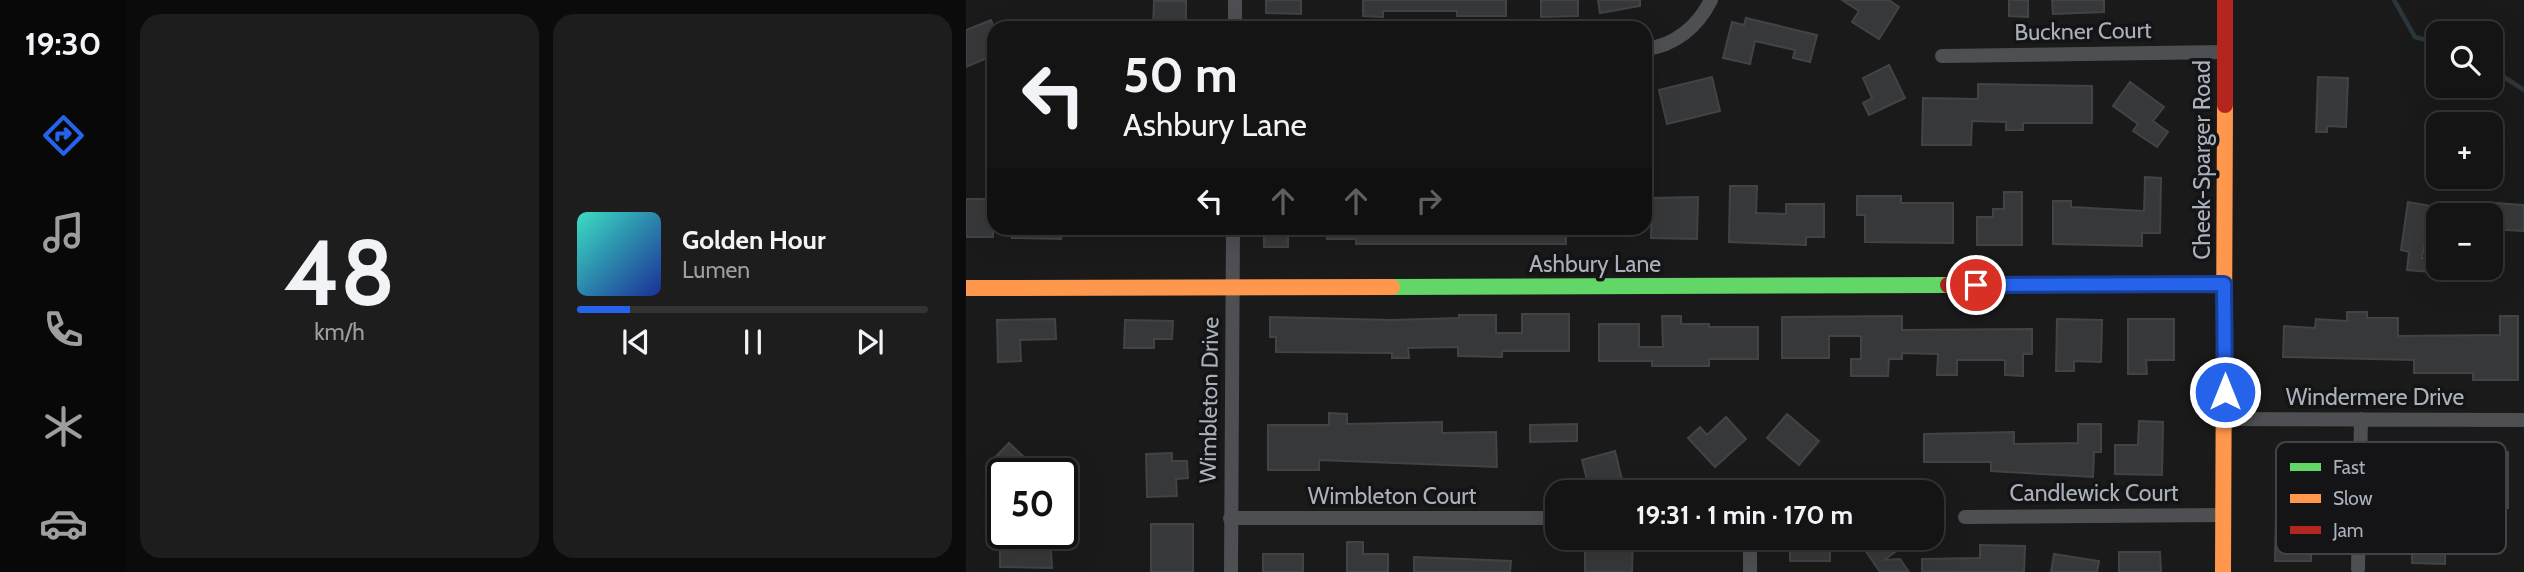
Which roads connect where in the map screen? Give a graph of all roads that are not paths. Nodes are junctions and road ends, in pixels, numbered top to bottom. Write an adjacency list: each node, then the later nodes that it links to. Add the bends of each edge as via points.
1 (1235, 0): 4 (street)
2 (1711, 0): 5 (street, via 1704,15 1675,39)
3 (2225, 0): 6 (street, Cheek-Sparger Road)
4 (1235, 21)
5 (1652, 46)
6 (2224, 52): 7 (street, Buckner Court); 9 (street, Cheek-Sparger Road)
7 (1942, 56)
8 (1233, 235): 11 (street, Wimbleton Drive)
9 (2224, 284): 11 (street, Ashbury Lane); 12 (street, Cheek-Sparger Road)
10 (966, 288): 11 (street, Ashbury Lane)
11 (1232, 288): 18 (street, Wimbleton Drive)
12 (2225, 419): 13 (street, Windermere Drive); 16 (street, Cheek-Sparger Road)
13 (2361, 419): 14 (street, Windermere Drive); 15 (street)
14 (2524, 420)
15 (2361, 442)
16 (2224, 515): 17 (street, Candlewick Court); 25 (street, Cheek-Sparger Road)
17 (1965, 517)
18 (1230, 518): 19 (street, Wimbleton Court); 23 (street, Wimbleton Drive)
19 (1545, 518)
20 (1750, 550): 24 (street)
21 (2358, 554): 22 (street)
22 (2358, 569)
23 (1231, 572)
24 (1750, 572)
25 (2224, 572)

